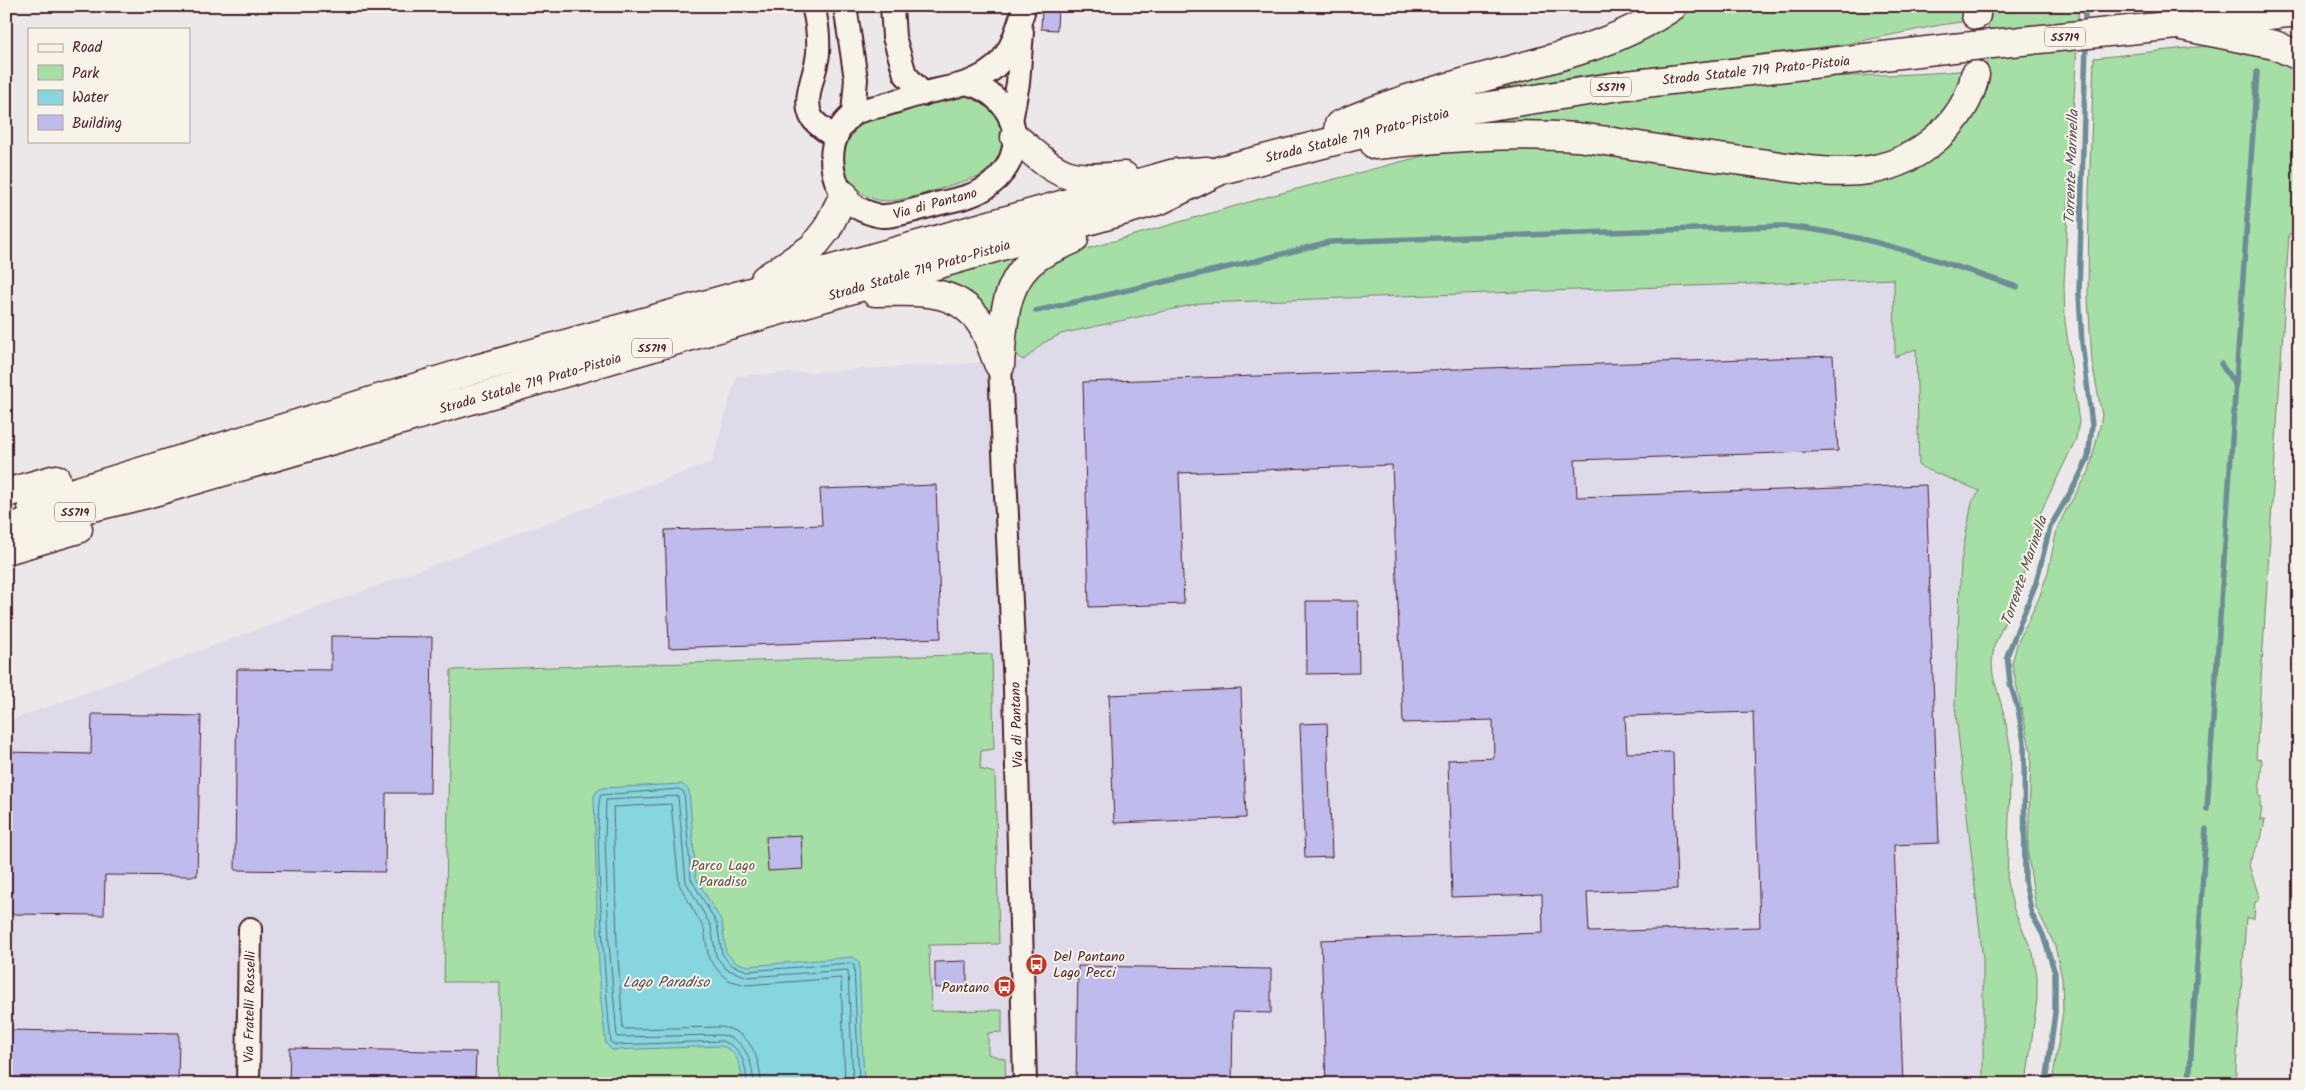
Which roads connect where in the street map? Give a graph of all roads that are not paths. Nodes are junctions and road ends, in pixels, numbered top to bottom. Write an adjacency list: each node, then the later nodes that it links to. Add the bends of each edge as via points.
1 (813, 6): 15 (street, via 818,29 818,54 809,110 812,118)
2 (845, 6): 13 (street, via 856,79)
3 (892, 6): 12 (street, via 894,36 905,74)
4 (1673, 6): 16 (highway, via 1595,46 1410,98 1360,116)
5 (2234, 6): 8 (highway)
6 (1024, 9): 11 (street, Via di Pantano, via 1008,54 994,68); 14 (street, Via di Pantano)
7 (2299, 12): 8 (highway, Strada Statale 719 Prato-Pistoia / SS719)
8 (2177, 25): 9 (highway, via 2275,45); 16 (highway, Strada Statale 719 Prato-Pistoia / SS719, bridge, via 1542,97 1444,113)
9 (2299, 56)
10 (1975, 75): 16 (highway, via 1965,105 1948,128 1903,159 1855,172 1804,169 1575,137 1465,135)
11 (968, 84): 12 (street, Via di Pantano); 14 (street, via 995,95)
12 (923, 94): 13 (street, Via di Pantano)
13 (853, 114): 15 (street, Via di Pantano, via 839,129)
14 (1013, 129): 18 (highway, via 1049,165 1069,175 1094,178); 19 (street, Via di Pantano, via 1011,160 1004,171 991,185 964,198 884,217 861,210)
15 (836, 138): 19 (street, Via di Pantano, via 832,149 833,162 836,180)
16 (1274, 155): 17 (highway, Strada Statale 719 Prato-Pistoia / SS719)
17 (1221, 170): 18 (highway, Strada Statale 719 Prato-Pistoia / SS719); 20 (highway, Strada Statale 719 Prato-Pistoia / SS719)
18 (1175, 172): 22 (highway, Strada Statale 719 Prato-Pistoia / SS719)
19 (844, 195): 22 (highway, via 827,229 812,248)
20 (1160, 200): 21 (highway, Strada Statale 719 Prato-Pistoia / SS719); 23 (highway, via 1041,254 1027,267 1009,293 1004,310)
21 (846, 292): 23 (highway, via 939,294 958,300 984,328); 26 (highway, Strada Statale 719 Prato-Pistoia / SS719)
22 (737, 296): 24 (highway, Strada Statale 719 Prato-Pistoia / SS719, via 463,373)
23 (1000, 366): 32 (street, Via di Pantano, via 1015,688)
24 (125, 475): 25 (highway, via 63,477); 27 (highway, Strada Statale 719 Prato-Pistoia / SS719)
25 (6, 494)
26 (143, 495): 28 (highway, Strada Statale 719 Prato-Pistoia / SS719); 29 (highway, via 94,524)
27 (6, 513)
28 (6, 528)
29 (6, 550)
30 (250, 929): 31 (street, Via Fratelli Rosselli)
31 (248, 1084)
32 (1025, 1084)

